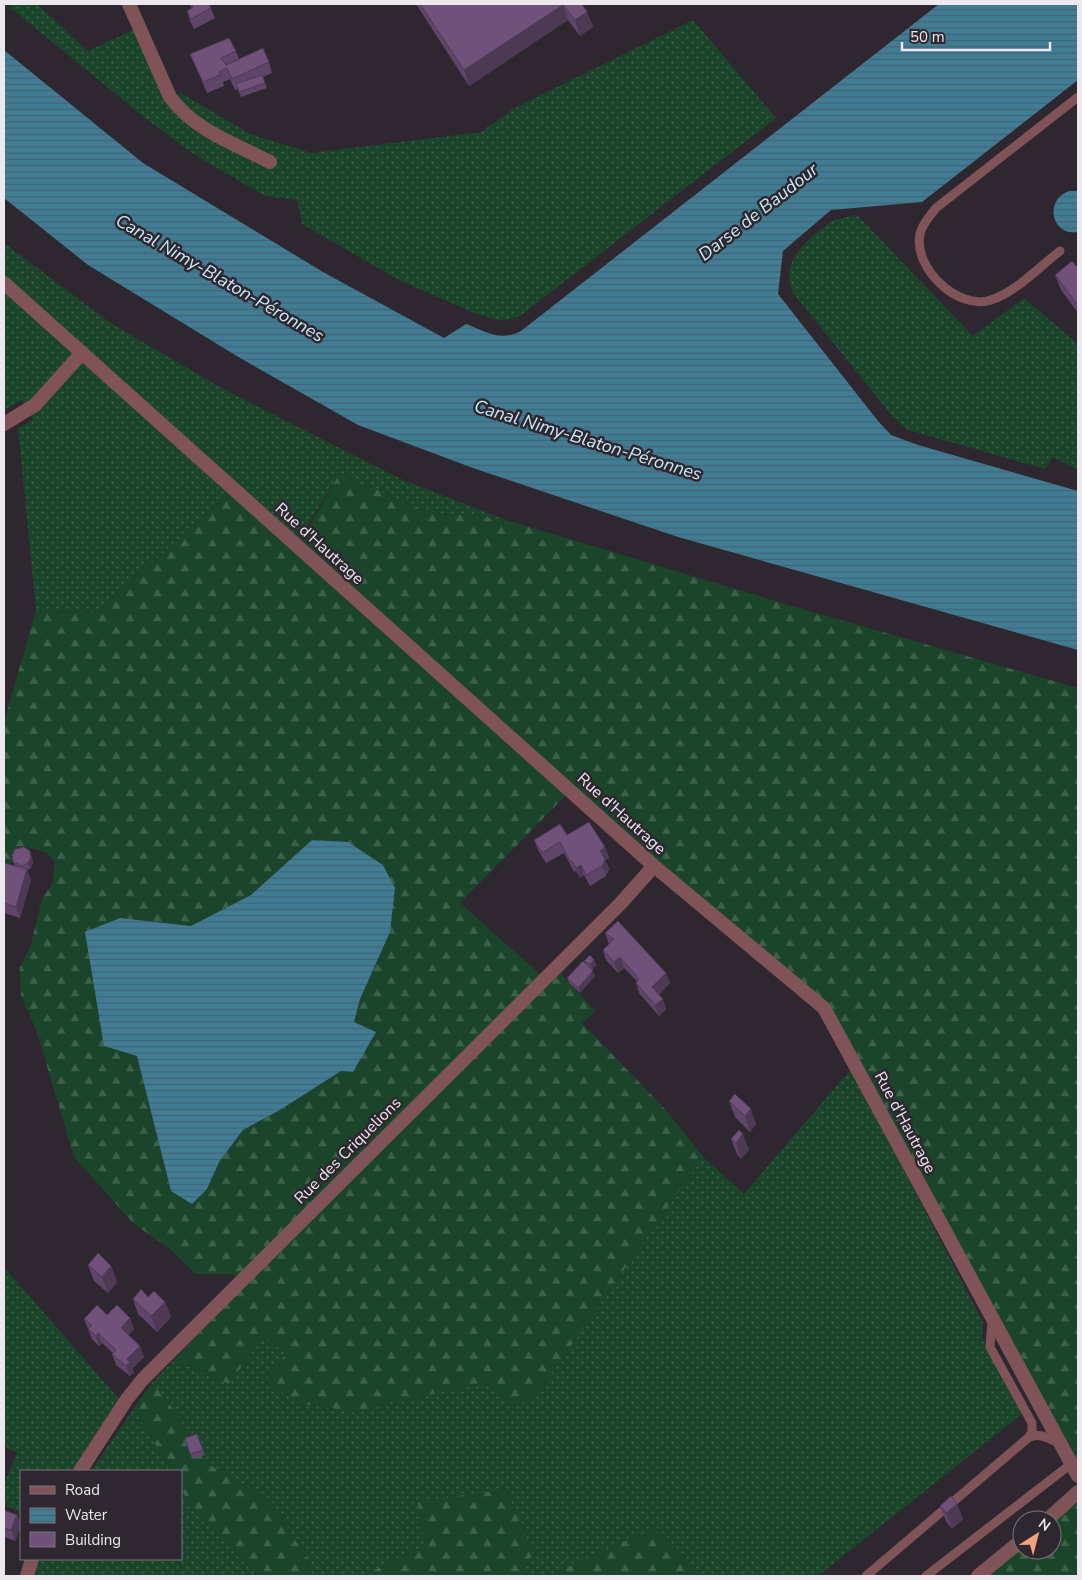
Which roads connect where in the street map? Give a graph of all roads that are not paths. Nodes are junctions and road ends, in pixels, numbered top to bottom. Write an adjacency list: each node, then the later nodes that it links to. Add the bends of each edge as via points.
1 (129, 4): 3 (street, via 176,106 206,129)
2 (1078, 97): 4 (lane, via 936,208 920,235 920,248 927,267 939,283 955,296 971,302 991,300 1013,288)
3 (270, 162)
4 (1060, 252)
5 (4, 283): 6 (street, Rue d'Hautrage)
6 (82, 353): 7 (street, via 36,405); 8 (street, Rue d'Hautrage)
7 (4, 424)
8 (654, 866): 9 (street, Rue d'Hautrage, via 824,1008); 12 (street, Rue des Criquelions, via 620,904 143,1379)
9 (992, 1319): 10 (lane, via 990,1347 1032,1423); 11 (street, Rue d'Hautrage)
10 (1028, 1438): 11 (lane, via 1042,1435); 19 (lane)
11 (1058, 1442): 13 (street, Rue d'Hautrage)
12 (81, 1470)
13 (1075, 1470): 20 (lane)
14 (1078, 1492): 15 (street)
15 (1058, 1510)
16 (1012, 1548): 21 (street)
17 (32, 1560): 18 (street)
18 (27, 1576)
19 (866, 1576)
20 (926, 1576)
21 (978, 1576)

